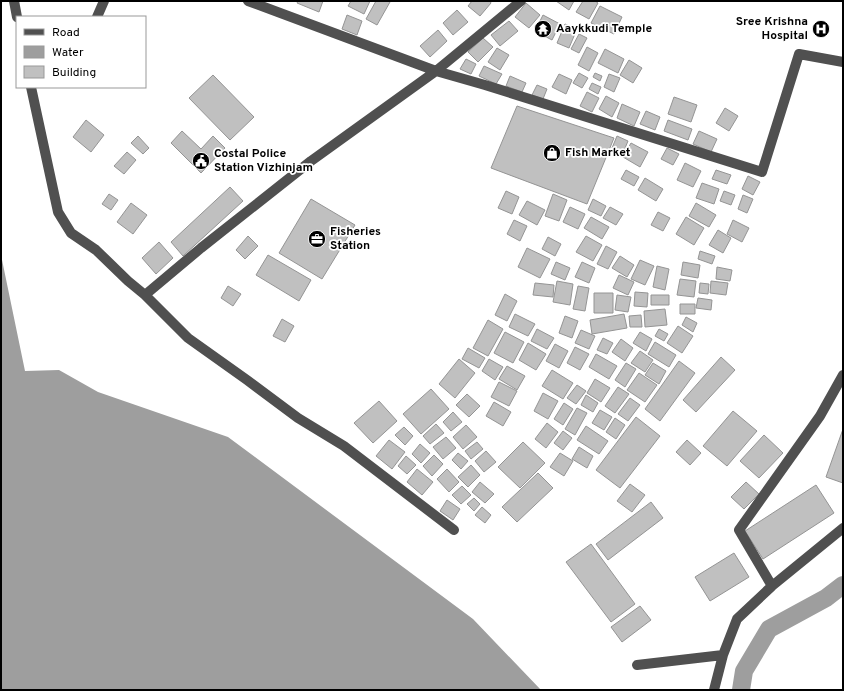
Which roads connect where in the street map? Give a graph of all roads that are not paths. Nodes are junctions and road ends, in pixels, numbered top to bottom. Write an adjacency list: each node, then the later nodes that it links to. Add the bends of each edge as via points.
1 (14, 1): 5 (street)
2 (104, 1): 6 (street)
3 (248, 1): 8 (street)
4 (521, 1): 8 (street)
5 (17, 16)
6 (97, 16)
7 (843, 62): 8 (street, via 799,54 762,172)
8 (436, 71): 10 (street, via 311,161)
9 (31, 88): 10 (street, via 58,212 71,233 96,250)
10 (146, 295): 13 (street, via 188,338 298,418 344,446)
11 (843, 375): 14 (street, via 820,416 738,530)
12 (843, 528): 14 (street)
13 (454, 530)
14 (772, 586): 15 (street, via 737,619)
15 (723, 655): 16 (street); 17 (street)
16 (637, 665)
17 (714, 690)

